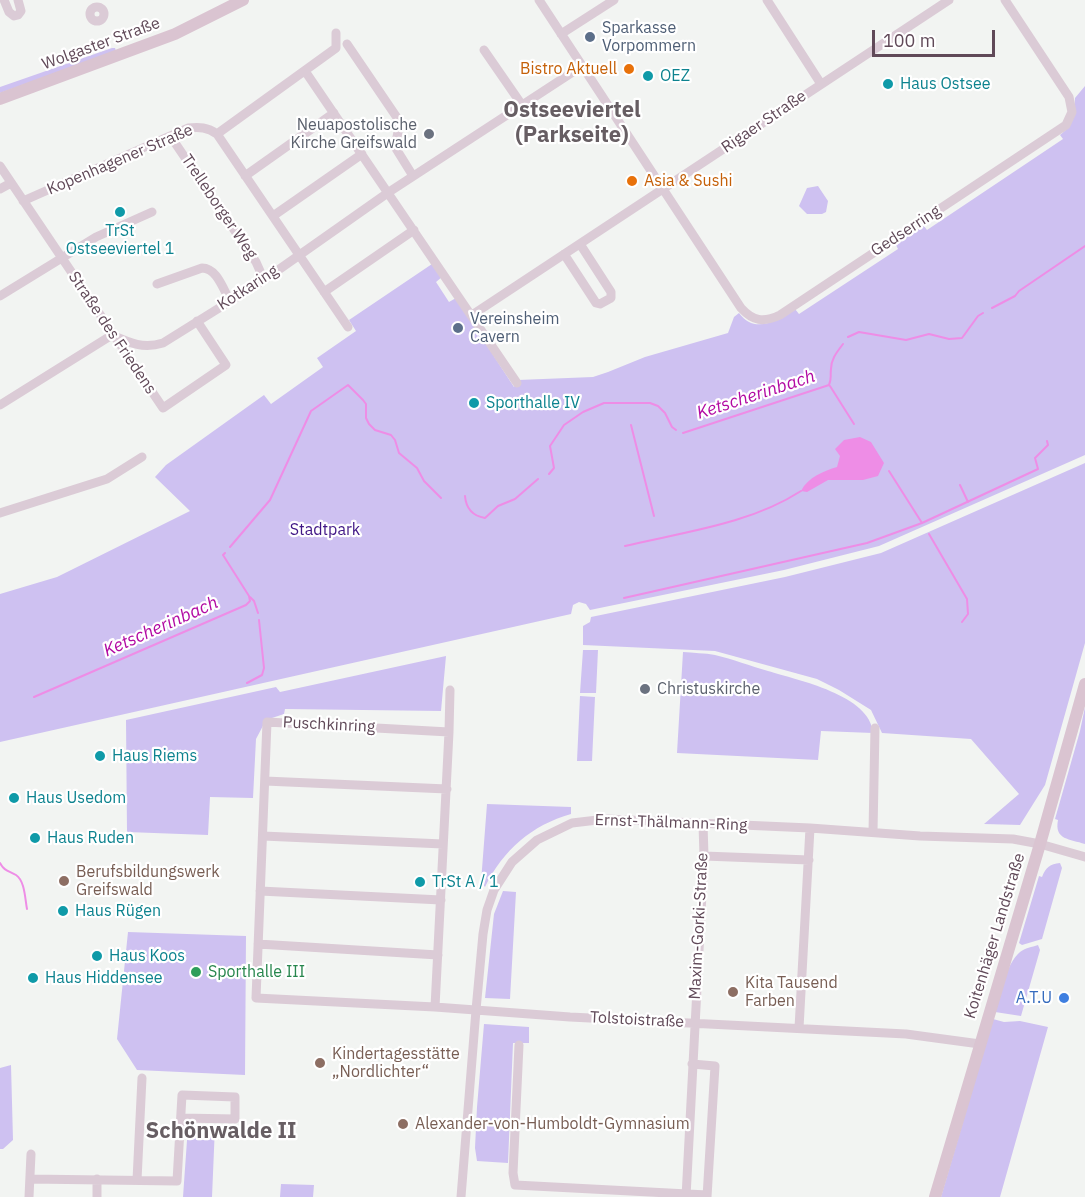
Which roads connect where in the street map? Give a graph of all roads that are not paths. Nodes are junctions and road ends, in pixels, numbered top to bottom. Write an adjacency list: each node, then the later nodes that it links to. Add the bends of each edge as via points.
1 (4, 0): 2 (street, via 14,16 21,11)
2 (18, 0)
3 (243, 0): 16 (main road, Wolgaster Straße, via 176,34)
4 (539, 0): 10 (street, Gedserring)
5 (614, 0): 10 (street)
6 (767, 0): 15 (street)
7 (950, 0): 15 (street, Rigaer Straße)
8 (1005, 0): 27 (street, Gedserring, via 1069,97 1072,112 1066,126 777,316 753,319 741,308)
9 (336, 33): 14 (street, via 336,48)
10 (561, 34): 13 (street, Gedserring)
11 (346, 44): 24 (street, via 400,122 395,147)
12 (484, 50): 17 (street)
13 (582, 66): 17 (street); 27 (street, Gedserring)
14 (305, 71): 18 (street); 19 (street)
15 (821, 84): 27 (street, Rigaer Straße)
16 (0, 99)
17 (522, 105): 24 (street)
18 (334, 113): 21 (street); 23 (street)
19 (217, 134): 20 (street, Kopenhagener Straße, via 200,127); 23 (street)
20 (171, 137): 29 (street, Kopenhagener Straße); 37 (street, Trelleborger Weg, via 251,253)
21 (362, 154): 28 (street); 31 (street)
22 (0, 166): 25 (street, Straße des Friedens)
23 (246, 176): 31 (street)
24 (413, 176): 28 (street)
25 (11, 183): 26 (street); 29 (street, Straße des Friedens)
26 (0, 189)
27 (662, 190): 33 (street, Rigaer Straße)
28 (388, 192): 32 (street); 35 (street)
29 (23, 201): 36 (street, Straße des Friedens)
30 (152, 212): 36 (street, Straße des Friedens)
31 (273, 216): 35 (street)
32 (414, 230): 39 (street); 42 (street)
33 (580, 244): 34 (street, Rigaer Straße); 34 (street, via 611,298 596,303)
34 (564, 254): 42 (street, Rigaer Straße)
35 (299, 255): 37 (street, Kotkaring); 39 (street)
36 (61, 258): 40 (street); 45 (street, Straße des Friedens)
37 (264, 279): 41 (street, Kotkaring)
38 (157, 284): 41 (street, via 207,268 216,275)
39 (324, 292): 44 (street)
40 (0, 296)
41 (230, 301): 43 (street, Kotkaring)
42 (472, 315): 46 (street)
43 (197, 321): 45 (street, Kotkaring, via 151,347 130,344); 45 (street, Straße des Friedens, via 226,365 162,408)
44 (348, 327)
45 (112, 335): 47 (street)
46 (517, 383)
47 (0, 405)
48 (142, 458): 49 (street, via 107,478)
49 (0, 513)
50 (1085, 684): 61 (main road, Koitenhäger Landstraße)
51 (450, 690): 53 (street)
52 (875, 728): 58 (street)
53 (450, 732): 54 (street, Puschkinring, via 267,722); 55 (street)
54 (265, 781): 55 (street); 59 (street, Puschkinring)
55 (447, 789): 60 (street)
56 (704, 824): 57 (street, Ernst-Thälmann-Ring); 62 (street, Maxim-Gorki-Straße); 70 (street, Ernst-Thälmann-Ring, via 606,819 572,822 522,852 503,875 487,910)
57 (810, 828): 58 (street, Ernst-Thälmann-Ring); 64 (street)
58 (873, 832): 61 (street, Ernst-Thälmann-Ring, via 1013,839)
59 (263, 836): 60 (street); 65 (street, Puschkinring)
60 (443, 844): 66 (street)
61 (1040, 844): 63 (street, Ernst-Thälmann-Ring); 73 (main road, Koitenhäger Landstraße)
62 (704, 856): 64 (street, Ernst-Thälmann-Ring); 71 (street, Maxim-Gorki-Straße)
63 (1085, 857)
64 (809, 860): 72 (street)
65 (260, 891): 66 (street); 67 (street, Puschkinring)
66 (441, 900): 68 (street)
67 (258, 944): 68 (street); 69 (street, Puschkinring, via 256,998)
68 (438, 955): 69 (street)
69 (435, 1007): 70 (street, Puschkinring)
70 (476, 1010): 71 (street, Tolstoistraße); 86 (street, Ernst-Thälmann-Ring)
71 (694, 1023): 72 (street, Tolstoistraße); 75 (street, Maxim-Gorki-Straße)
72 (800, 1028): 73 (street, Tolstoistraße)
73 (980, 1044): 87 (main road, Koitenhäger Landstraße)
74 (519, 1045): 82 (street, via 515,1185)
75 (692, 1064): 82 (street, Maxim-Gorki-Straße); 83 (street, via 714,1066)
76 (142, 1078): 81 (street)
77 (181, 1118): 77 (street, via 235,1119 235,1097 182,1095); 81 (street, via 177,1181)
78 (31, 1154): 79 (street)
79 (30, 1179): 80 (street); 84 (street)
80 (97, 1179): 81 (street); 85 (street)
81 (137, 1180)
82 (686, 1195): 83 (street)
83 (707, 1196)
84 (29, 1197)
85 (97, 1197)
86 (461, 1197)
87 (935, 1197)

